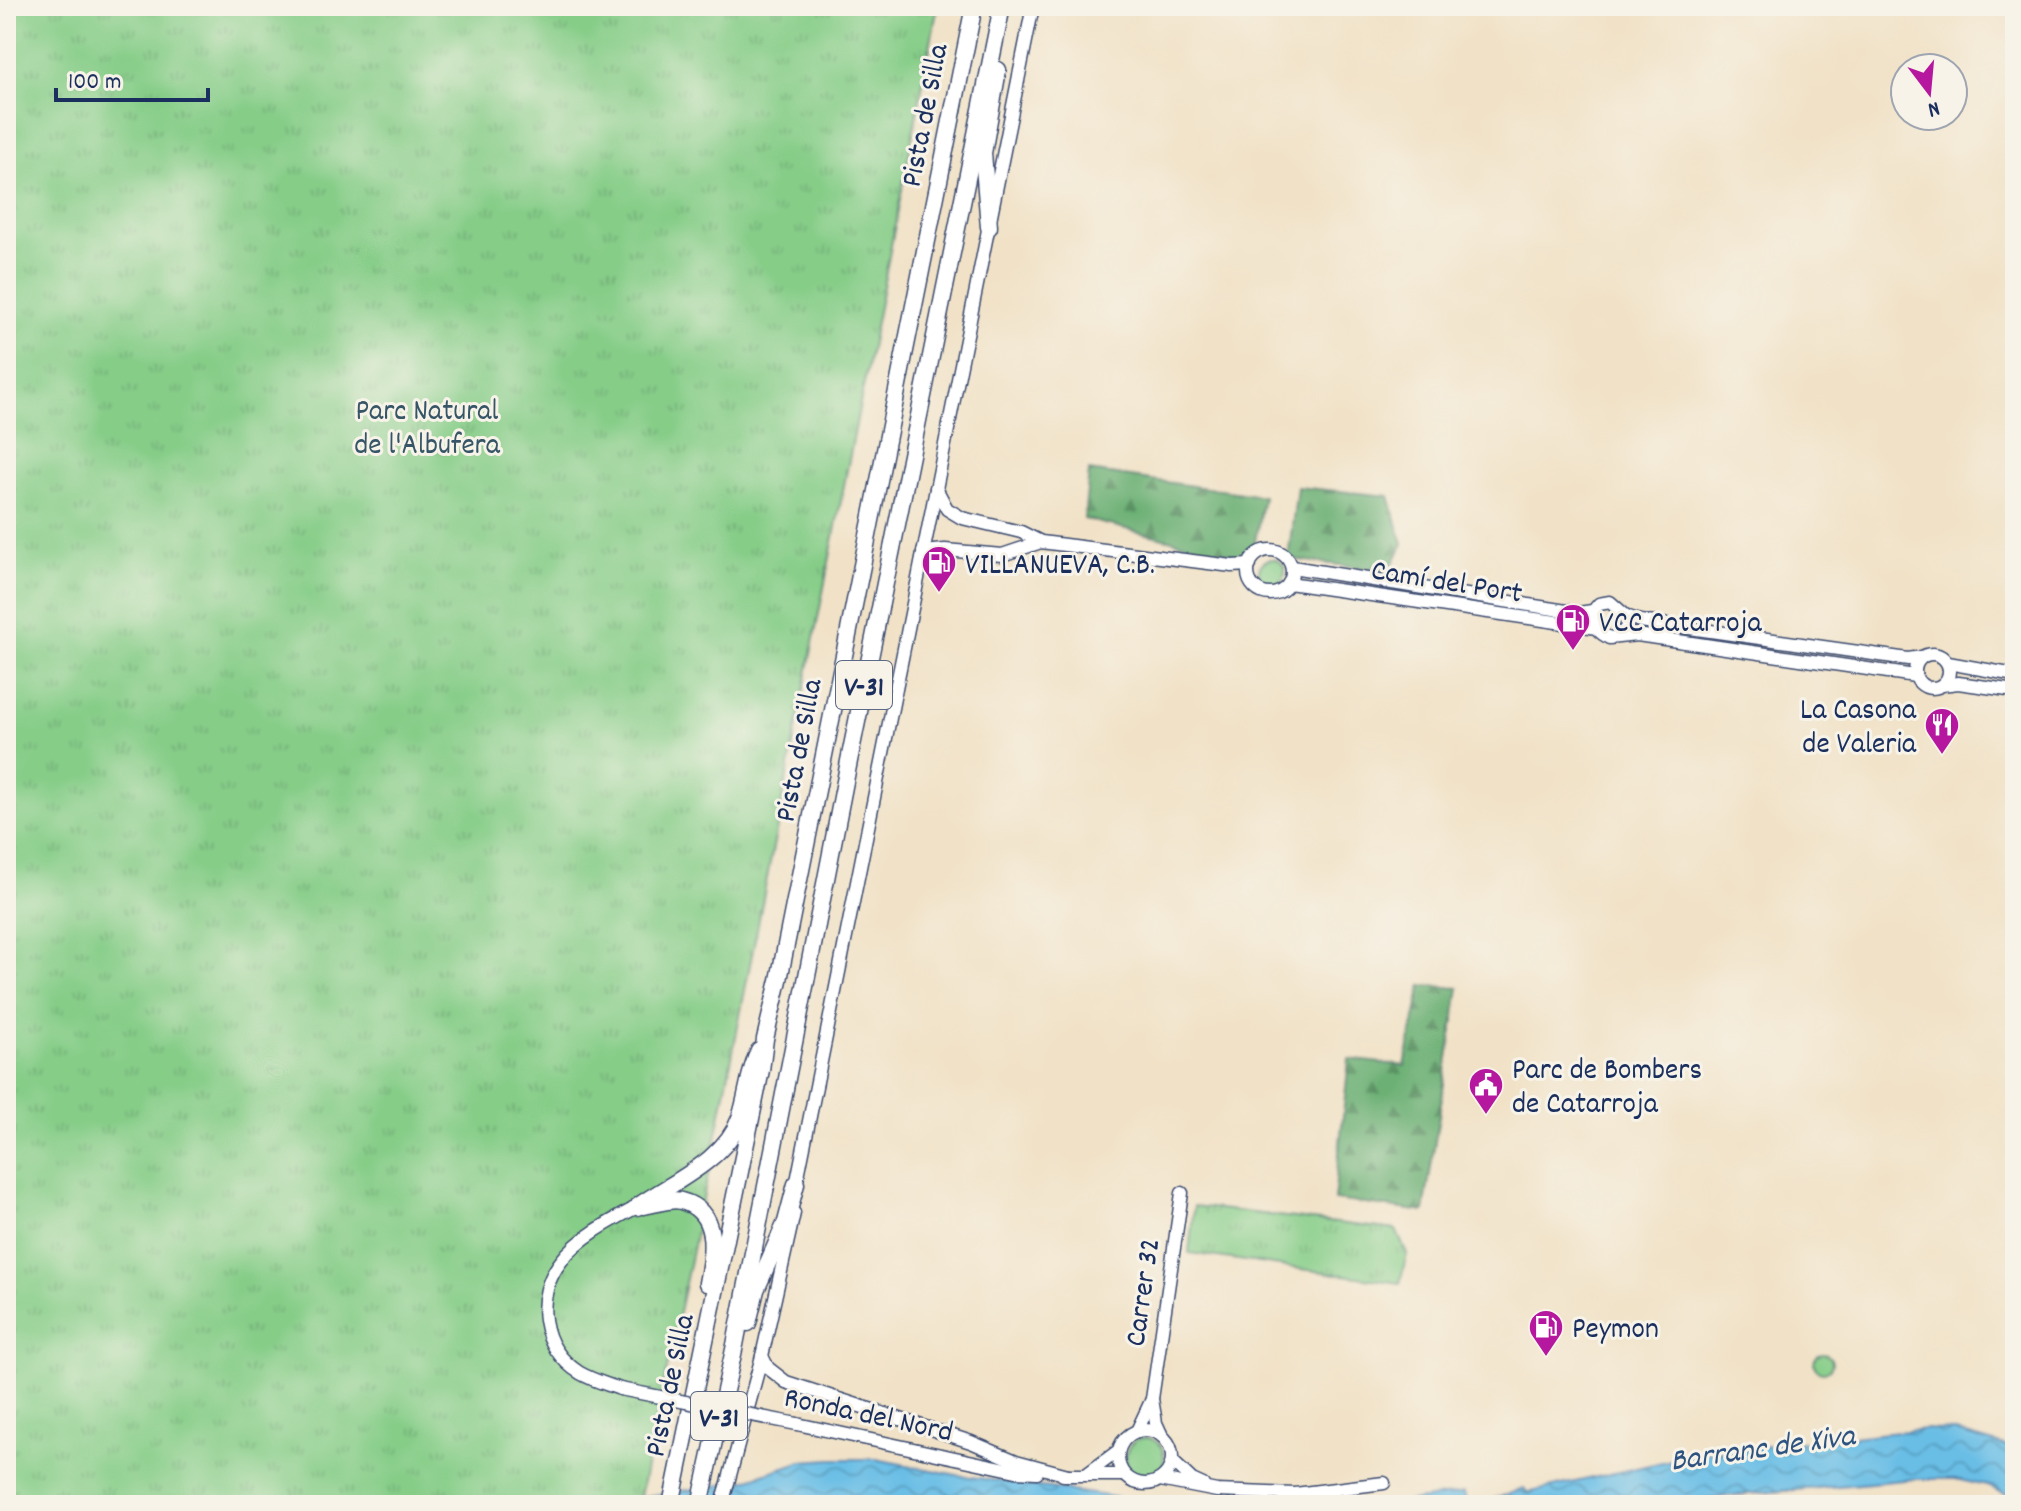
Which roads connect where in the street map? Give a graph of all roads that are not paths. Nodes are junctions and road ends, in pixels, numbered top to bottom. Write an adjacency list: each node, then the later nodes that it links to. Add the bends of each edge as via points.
1 (974, 6): 22 (highway, Pista de Silla / V-31)
2 (1002, 6): 4 (highway, Pista de Silla / V-31)
3 (1033, 6): 5 (street)
4 (998, 26): 5 (highway, via 1000,59 983,153); 26 (highway, Pista de Silla / V-31)
5 (989, 227): 6 (street)
6 (936, 488): 7 (street, via 947,509 962,518); 8 (street)
7 (1041, 542): 8 (street, via 1002,555); 10 (street)
8 (923, 552): 23 (street)
9 (1292, 567): 10 (street, via 1275,551 1262,552); 11 (street); 12 (street, Camí del Port)
10 (1249, 570): 11 (street, via 1255,587 1266,593 1280,592)
11 (1289, 583): 14 (street, Camí del Port)
12 (1592, 611): 13 (street, via 1610,602); 14 (street)
13 (1626, 616): 15 (street, via 1627,627); 16 (street)
14 (1597, 628): 15 (street, via 1609,638)
15 (1620, 636): 19 (street)
16 (1922, 657): 17 (street, via 1934,654); 19 (street)
17 (1948, 663): 18 (street); 20 (street)
18 (2015, 675)
19 (1915, 676): 20 (street, via 1927,688)
20 (1942, 685): 21 (street)
21 (2015, 691)
22 (765, 1039): 25 (highway, via 750,1070 741,1117 724,1146); 28 (highway, Pista de Silla / V-31)
23 (796, 1184): 26 (highway, via 750,1319); 27 (street, via 793,1222)
24 (1182, 1193): 29 (street, Carrer 32)
25 (637, 1207): 28 (highway, via 680,1200 700,1211 712,1231); 35 (street, Ronda del Nord, bridge, via 563,1258 548,1283 546,1329 562,1358 587,1377 620,1389 1016,1471)
26 (735, 1345): 41 (highway, Pista de Silla / V-31)
27 (762, 1356): 35 (street, via 786,1382); 42 (street)
28 (701, 1358): 40 (highway, Pista de Silla / V-31)
29 (1152, 1399): 30 (street, Carrer 32); 31 (street, Carrer 32)
30 (1137, 1431): 31 (street); 32 (street)
31 (1162, 1436): 33 (street, via 1171,1447)
32 (1118, 1451): 34 (street); 36 (street)
33 (1172, 1461): 37 (street); 39 (street, via 1192,1480)
34 (1087, 1474): 35 (street, Ronda del Nord); 36 (street, Ronda del Nord)
35 (1068, 1475)
36 (1124, 1475): 37 (street, via 1137,1483)
37 (1160, 1480): 39 (street)
38 (1384, 1483): 39 (street, via 1295,1494)
39 (1217, 1491)
40 (673, 1498)
41 (700, 1505)
42 (722, 1505)

